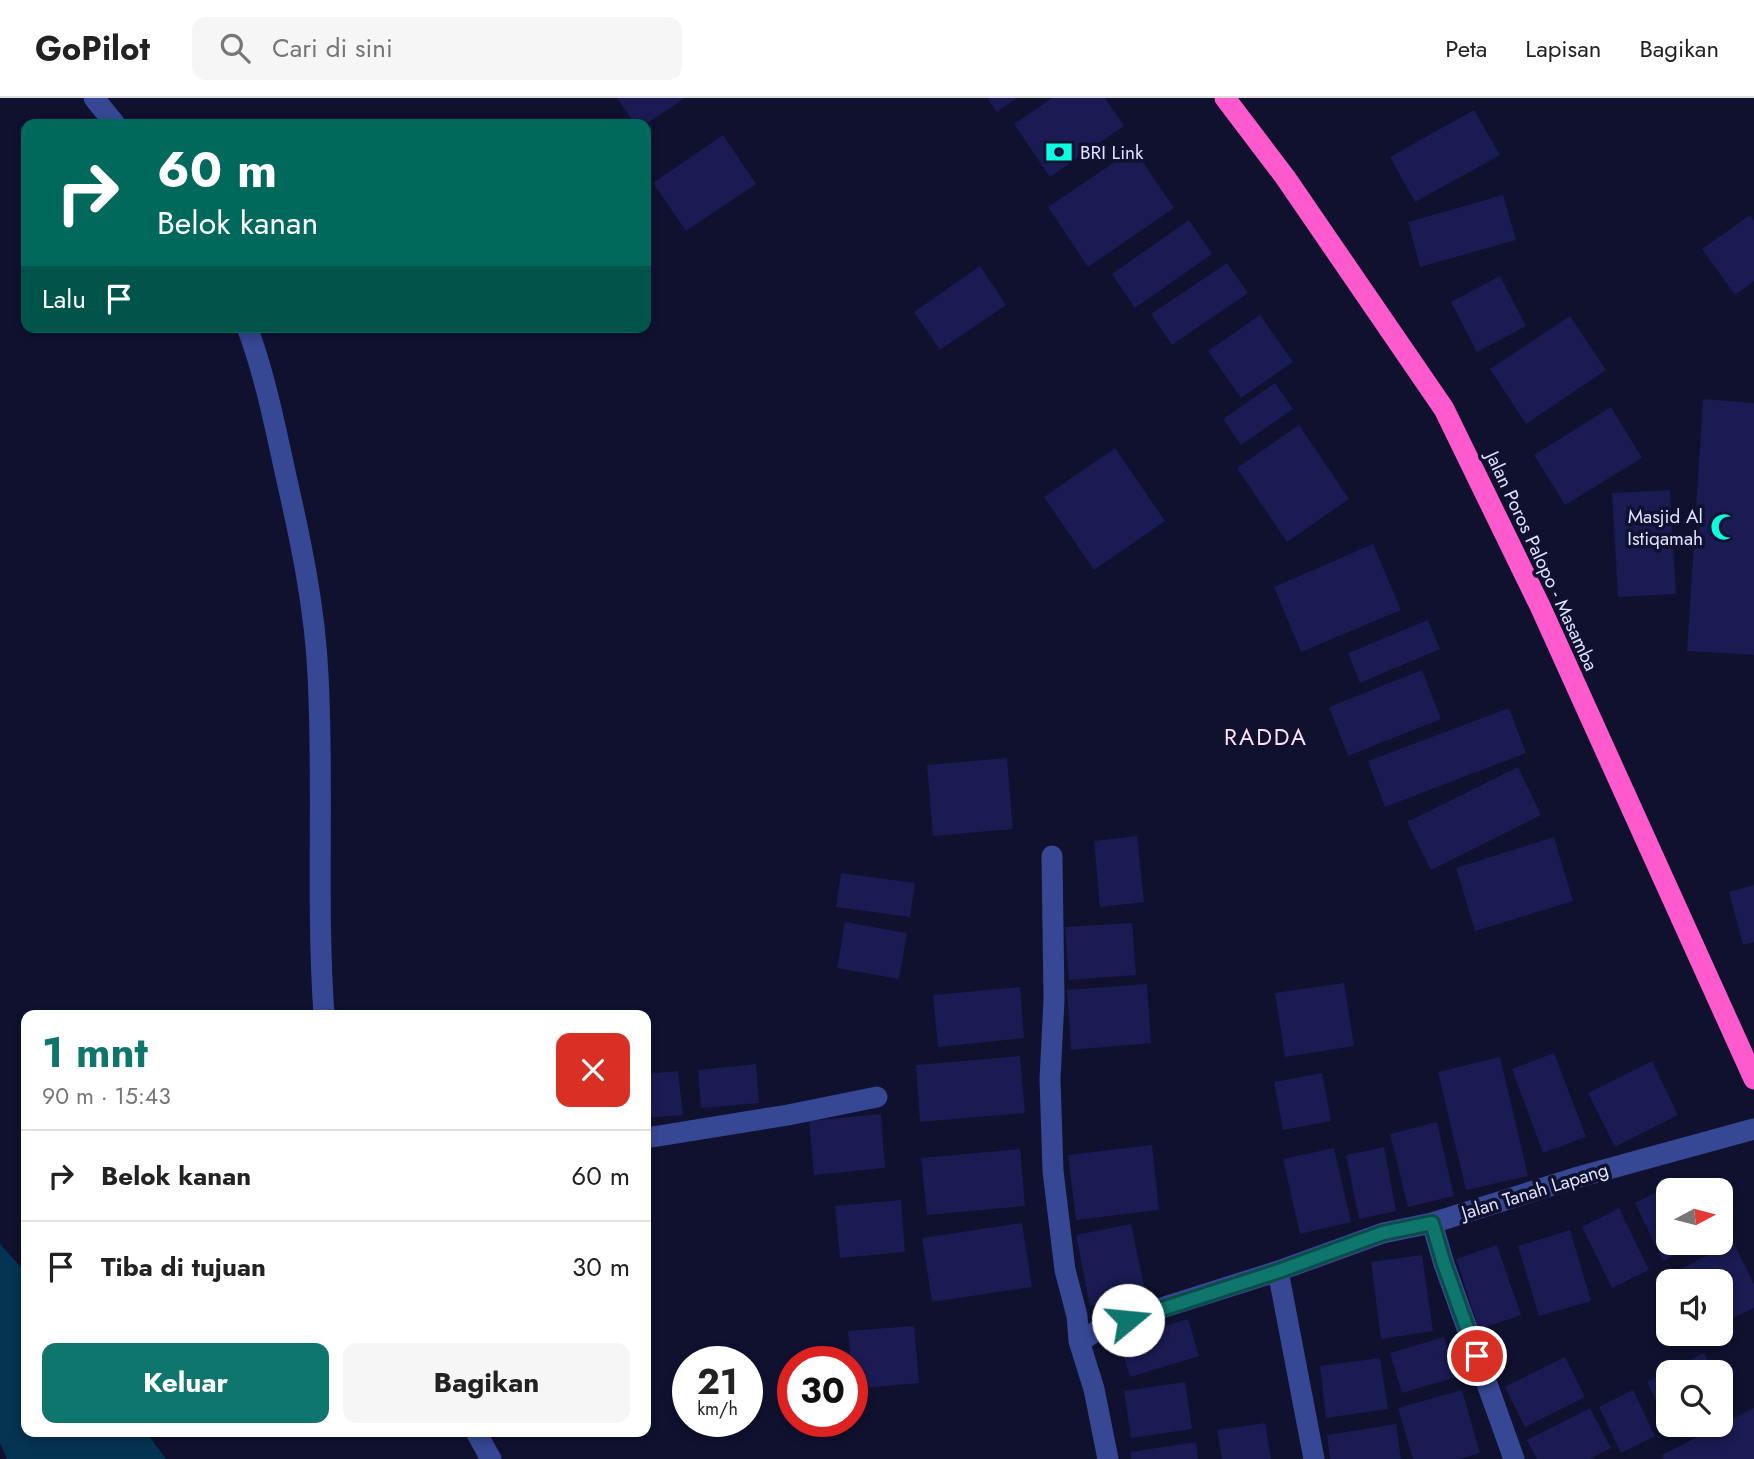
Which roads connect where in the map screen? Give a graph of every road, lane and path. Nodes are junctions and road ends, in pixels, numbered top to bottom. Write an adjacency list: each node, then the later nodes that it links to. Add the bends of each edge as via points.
1 (94, 98): 3 (street)
2 (1225, 98): 7 (highway, Jalan Poros Palopo - Masamba, via 1300,198 1444,409 1545,618)
3 (111, 119)
4 (249, 333): 6 (street, via 274,419 299,534 318,673)
5 (1052, 856): 13 (street, via 1053,1171 1065,1270)
6 (324, 1010)
7 (1754, 1079)
8 (877, 1097): 10 (street)
9 (1754, 1129): 11 (street, Jalan Tanah Lapang)
10 (651, 1137)
11 (1432, 1223): 12 (street, Jalan Tanah Lapang, via 1383,1233); 18 (street)
12 (1279, 1271): 13 (street, Jalan Tanah Lapang, via 1108,1325); 17 (street)
13 (1080, 1341): 16 (street)
14 (479, 1437): 15 (street)
15 (491, 1459)
16 (1108, 1459)
17 (1314, 1459)
18 (1514, 1459)

